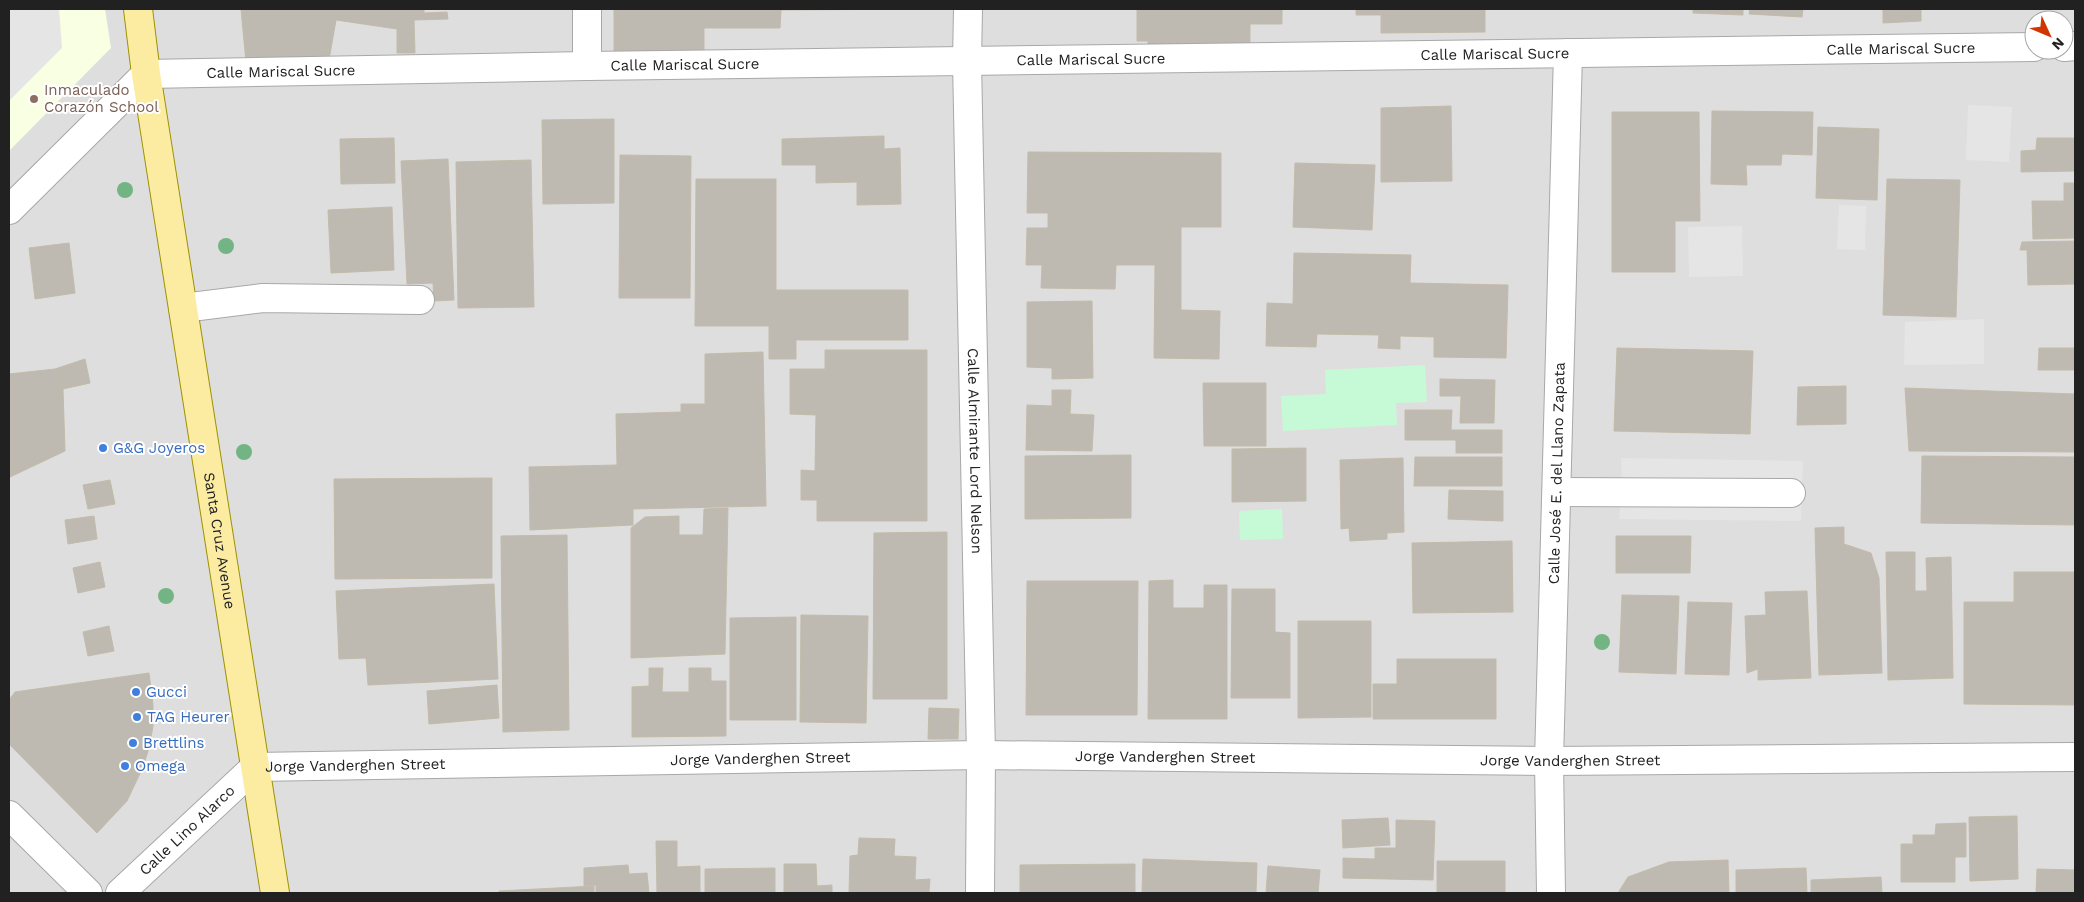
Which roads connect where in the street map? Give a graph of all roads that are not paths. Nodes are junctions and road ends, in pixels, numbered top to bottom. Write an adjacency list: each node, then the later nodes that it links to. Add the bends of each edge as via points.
1 (138, 9): 8 (main road, Santa Cruz Avenue)
2 (587, 9): 7 (street)
3 (968, 9): 6 (street, Calle Almirante Lord Nelson)
4 (2024, 47): 5 (street, Calle Mariscal Sucre)
5 (1568, 53): 6 (street, Calle Mariscal Sucre); 12 (street, Calle José E. del Llano Zapata)
6 (967, 61): 7 (street, Calle Mariscal Sucre); 14 (street, Calle Almirante Lord Nelson)
7 (587, 66): 8 (street, Calle Mariscal Sucre)
8 (146, 74): 9 (street); 11 (main road, Santa Cruz Avenue)
9 (9, 210)
10 (420, 300): 11 (street, via 263,298)
11 (183, 308): 17 (main road, Santa Cruz Avenue)
12 (1556, 492): 13 (street); 16 (street, Calle José E. del Llano Zapata)
13 (1791, 493)
14 (981, 755): 16 (street, Jorge Vanderghen Street); 17 (street, Jorge Vanderghen Street); 22 (street, Calle Almirante Lord Nelson)
15 (2075, 758): 16 (street, Jorge Vanderghen Street)
16 (1549, 761): 23 (street, Calle José E. del Llano Zapata)
17 (255, 767): 20 (street, Calle Lino Alarco); 21 (main road, Santa Cruz Avenue)
18 (9, 815): 19 (street)
19 (88, 893)
20 (120, 893)
21 (275, 893)
22 (980, 893)
23 (1551, 893)

